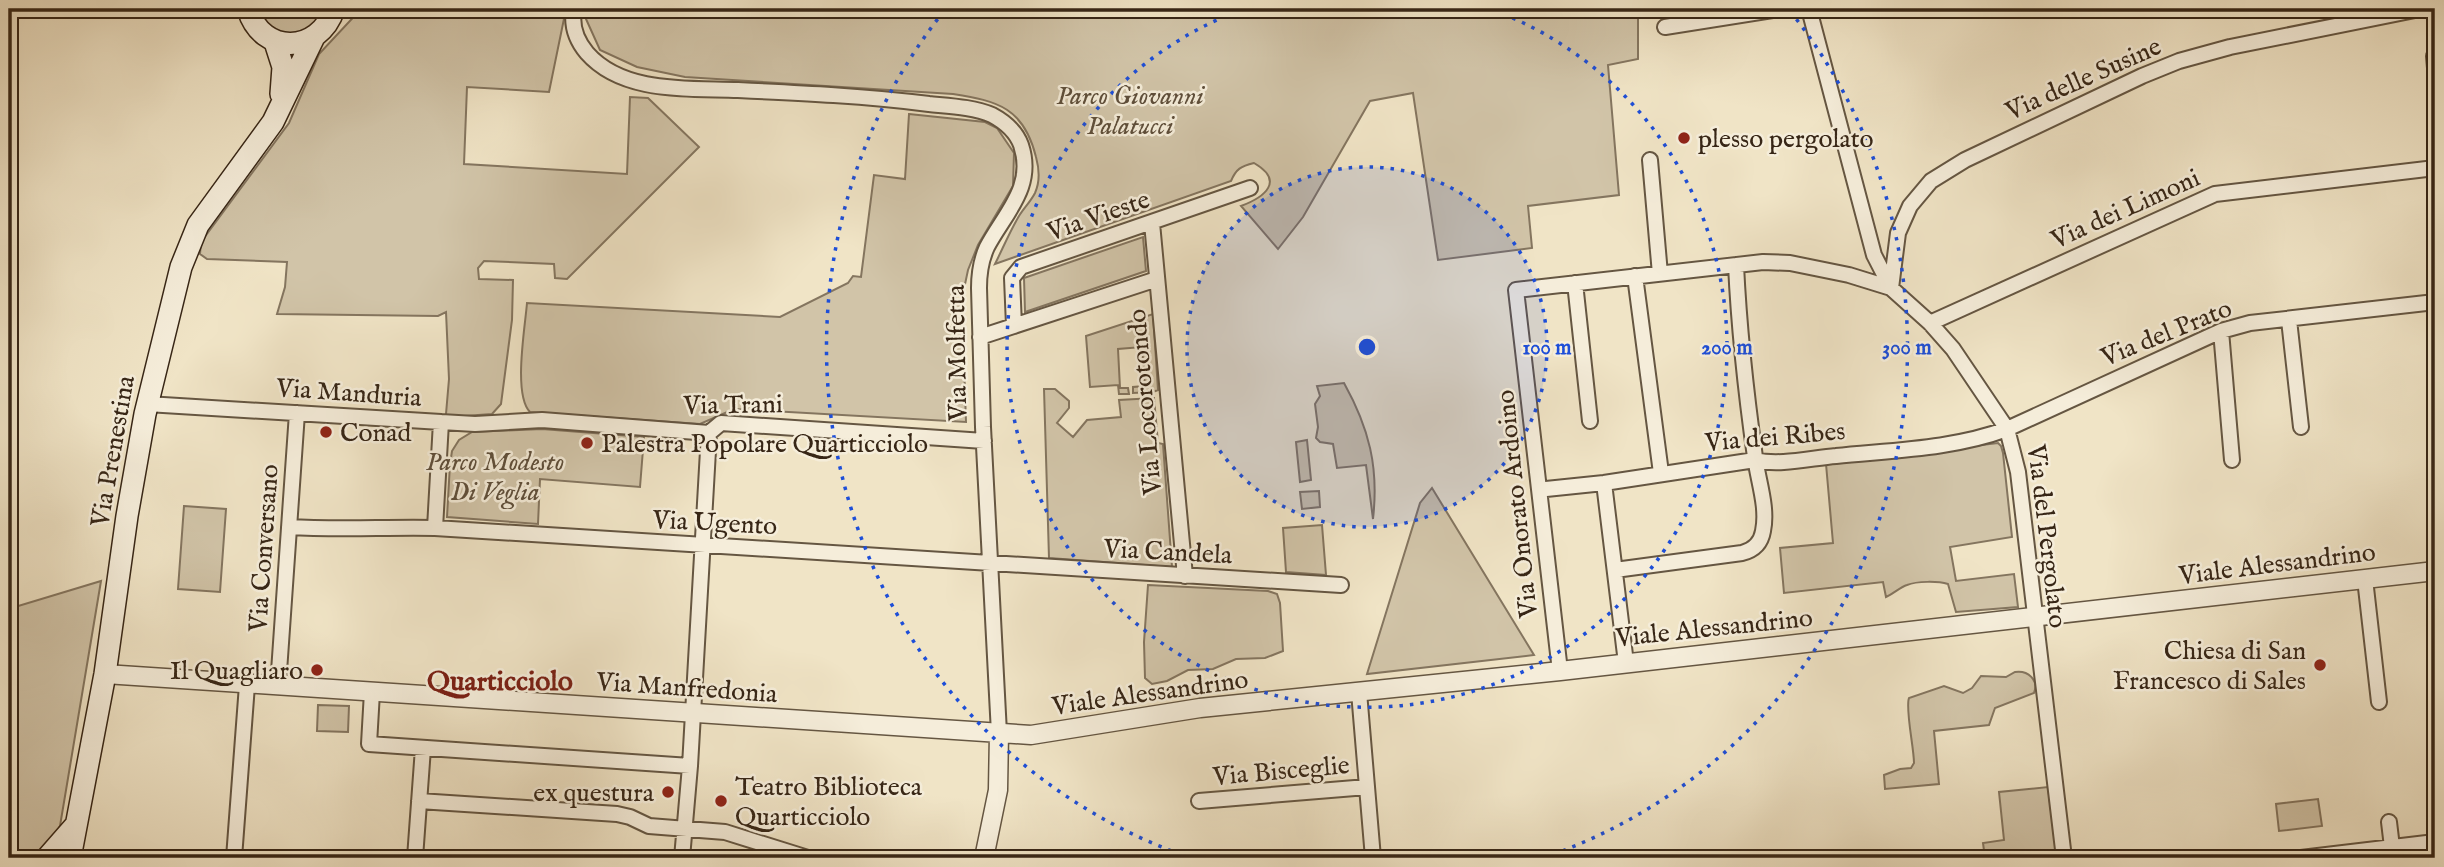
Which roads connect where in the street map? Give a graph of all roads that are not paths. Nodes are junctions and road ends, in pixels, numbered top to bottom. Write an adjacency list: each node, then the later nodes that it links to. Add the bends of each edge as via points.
1 (248, 9): 9 (main road, via 259,29)
2 (1780, 9): 7 (street)
3 (1809, 9): 20 (street, via 1874,255)
4 (2420, 9): 20 (street, Via delle Susine, via 2179,61 1965,160 1931,181 1910,206 1898,233)
5 (335, 10): 8 (main road, Via Prenestina)
6 (573, 12): 27 (street, Via Molfetta, via 577,37 592,58 616,74 649,85 914,102 979,111 1006,124 1020,144 1024,176 1017,201 987,247 980,268)
7 (1665, 27)
8 (314, 37): 9 (main road, via 292,44); 10 (main road, Via Prenestina)
9 (275, 42): 10 (main road, Via Prenestina, via 283,67)
10 (276, 117): 28 (main road, Via Prenestina, via 188,244)
11 (1650, 160): 16 (street)
12 (2435, 168): 24 (street, Via dei Limoni, via 2215,194)
13 (1250, 188): 14 (street, Via Vieste)
14 (1152, 223): 18 (street, Via Locorotondo); 25 (street, Via Vieste, via 1017,270 1011,284)
15 (1736, 265): 16 (street, Via del Pergolato); 20 (street, Via del Pergolato, via 1790,263); 36 (street)
16 (1660, 274): 17 (street, Via del Pergolato)
17 (1635, 276): 19 (street, Via del Pergolato); 38 (street)
18 (1157, 279): 25 (street); 47 (street, Via Locorotondo)
19 (1574, 283): 21 (street, Via del Pergolato); 31 (street)
20 (1891, 288): 24 (street, Via del Pergolato)
21 (1516, 290): 52 (street, Via Onorato Ardoino)
22 (2435, 302): 23 (street, Via del Prato)
23 (2289, 320): 26 (street, Via del Prato); 32 (street)
24 (1930, 323): 33 (street, Via del Pergolato)
25 (1014, 326): 27 (street)
26 (2221, 331): 33 (street, Via del Prato); 37 (street)
27 (980, 337): 35 (street, Via Molfetta)
28 (147, 404): 29 (street, Via Manduria); 53 (main road, Via Prenestina)
29 (297, 413): 30 (street, Via Manduria); 41 (street, Via Conversano)
30 (441, 422): 34 (street, Via Trani, via 542,420); 42 (street, Via Manduria)
31 (1590, 422)
32 (2301, 428)
33 (2007, 429): 36 (street, Via dei Ribes, via 1941,445); 50 (street, Via del Pergolato, via 2018,472)
34 (709, 433): 35 (street, Via Trani, via 721,423); 43 (street)
35 (984, 441): 44 (street, Via Molfetta)
36 (1755, 460): 38 (street, Via dei Ribes); 45 (street, via 1765,518 1754,548)
37 (2232, 460)
38 (1661, 472): 39 (street, Via dei Ribes)
39 (1604, 483): 40 (street, Via dei Ribes); 45 (street)
40 (1546, 489)
41 (289, 527): 42 (street, Via Ugento); 55 (street, Via Conversano)
42 (435, 528): 43 (street, Via Ugento)
43 (701, 546): 44 (street, Via Ugento); 59 (street)
44 (992, 565): 47 (street, Via Candela); 60 (street, Via Molfetta)
45 (1615, 570): 51 (street)
46 (2435, 570): 48 (street, Viale Alessandrino)
47 (1185, 576): 49 (street, Via Candela)
48 (2365, 579): 50 (street, Viale Alessandrino); 58 (street)
49 (1341, 585)
50 (2034, 617): 51 (street, Viale Alessandrino); 80 (street, Via del Pergolato)
51 (1626, 663): 52 (street, Viale Alessandrino)
52 (1560, 671): 57 (street, Viale Alessandrino)
53 (104, 674): 54 (street); 67 (main road, Via Prenestina)
54 (247, 685): 55 (street, Via Manfredonia); 74 (street)
55 (278, 686): 56 (street, Via Manfredonia)
56 (372, 692): 59 (street, Via Manfredonia); 61 (street, via 369,744)
57 (1359, 692): 60 (street, Viale Alessandrino, via 1174,711 1037,735); 63 (street)
58 (2379, 702)
59 (692, 713): 60 (street, Via Manfredonia); 62 (street)
60 (999, 733): 78 (street, Via Molfetta, via 998,790)
61 (424, 748): 62 (street); 64 (street)
62 (690, 766): 68 (street)
63 (1367, 787): 65 (street, Via Bisceglie); 79 (street)
64 (419, 801): 68 (street, via 617,814 649,826); 75 (street)
65 (1199, 801)
66 (2389, 822): 70 (street)
67 (76, 824): 71 (main road); 72 (main road, Via Prenestina); 73 (main road, Via Prenestina)
68 (684, 829): 76 (street); 77 (street, via 725,832)
69 (2435, 842): 70 (street)
70 (2399, 850): 81 (street)
71 (47, 858)
72 (60, 858)
73 (70, 858)
74 (234, 858)
75 (415, 858)
76 (682, 858)
77 (808, 858)
78 (984, 858)
79 (1373, 858)
80 (2064, 858)
81 (2301, 858)

